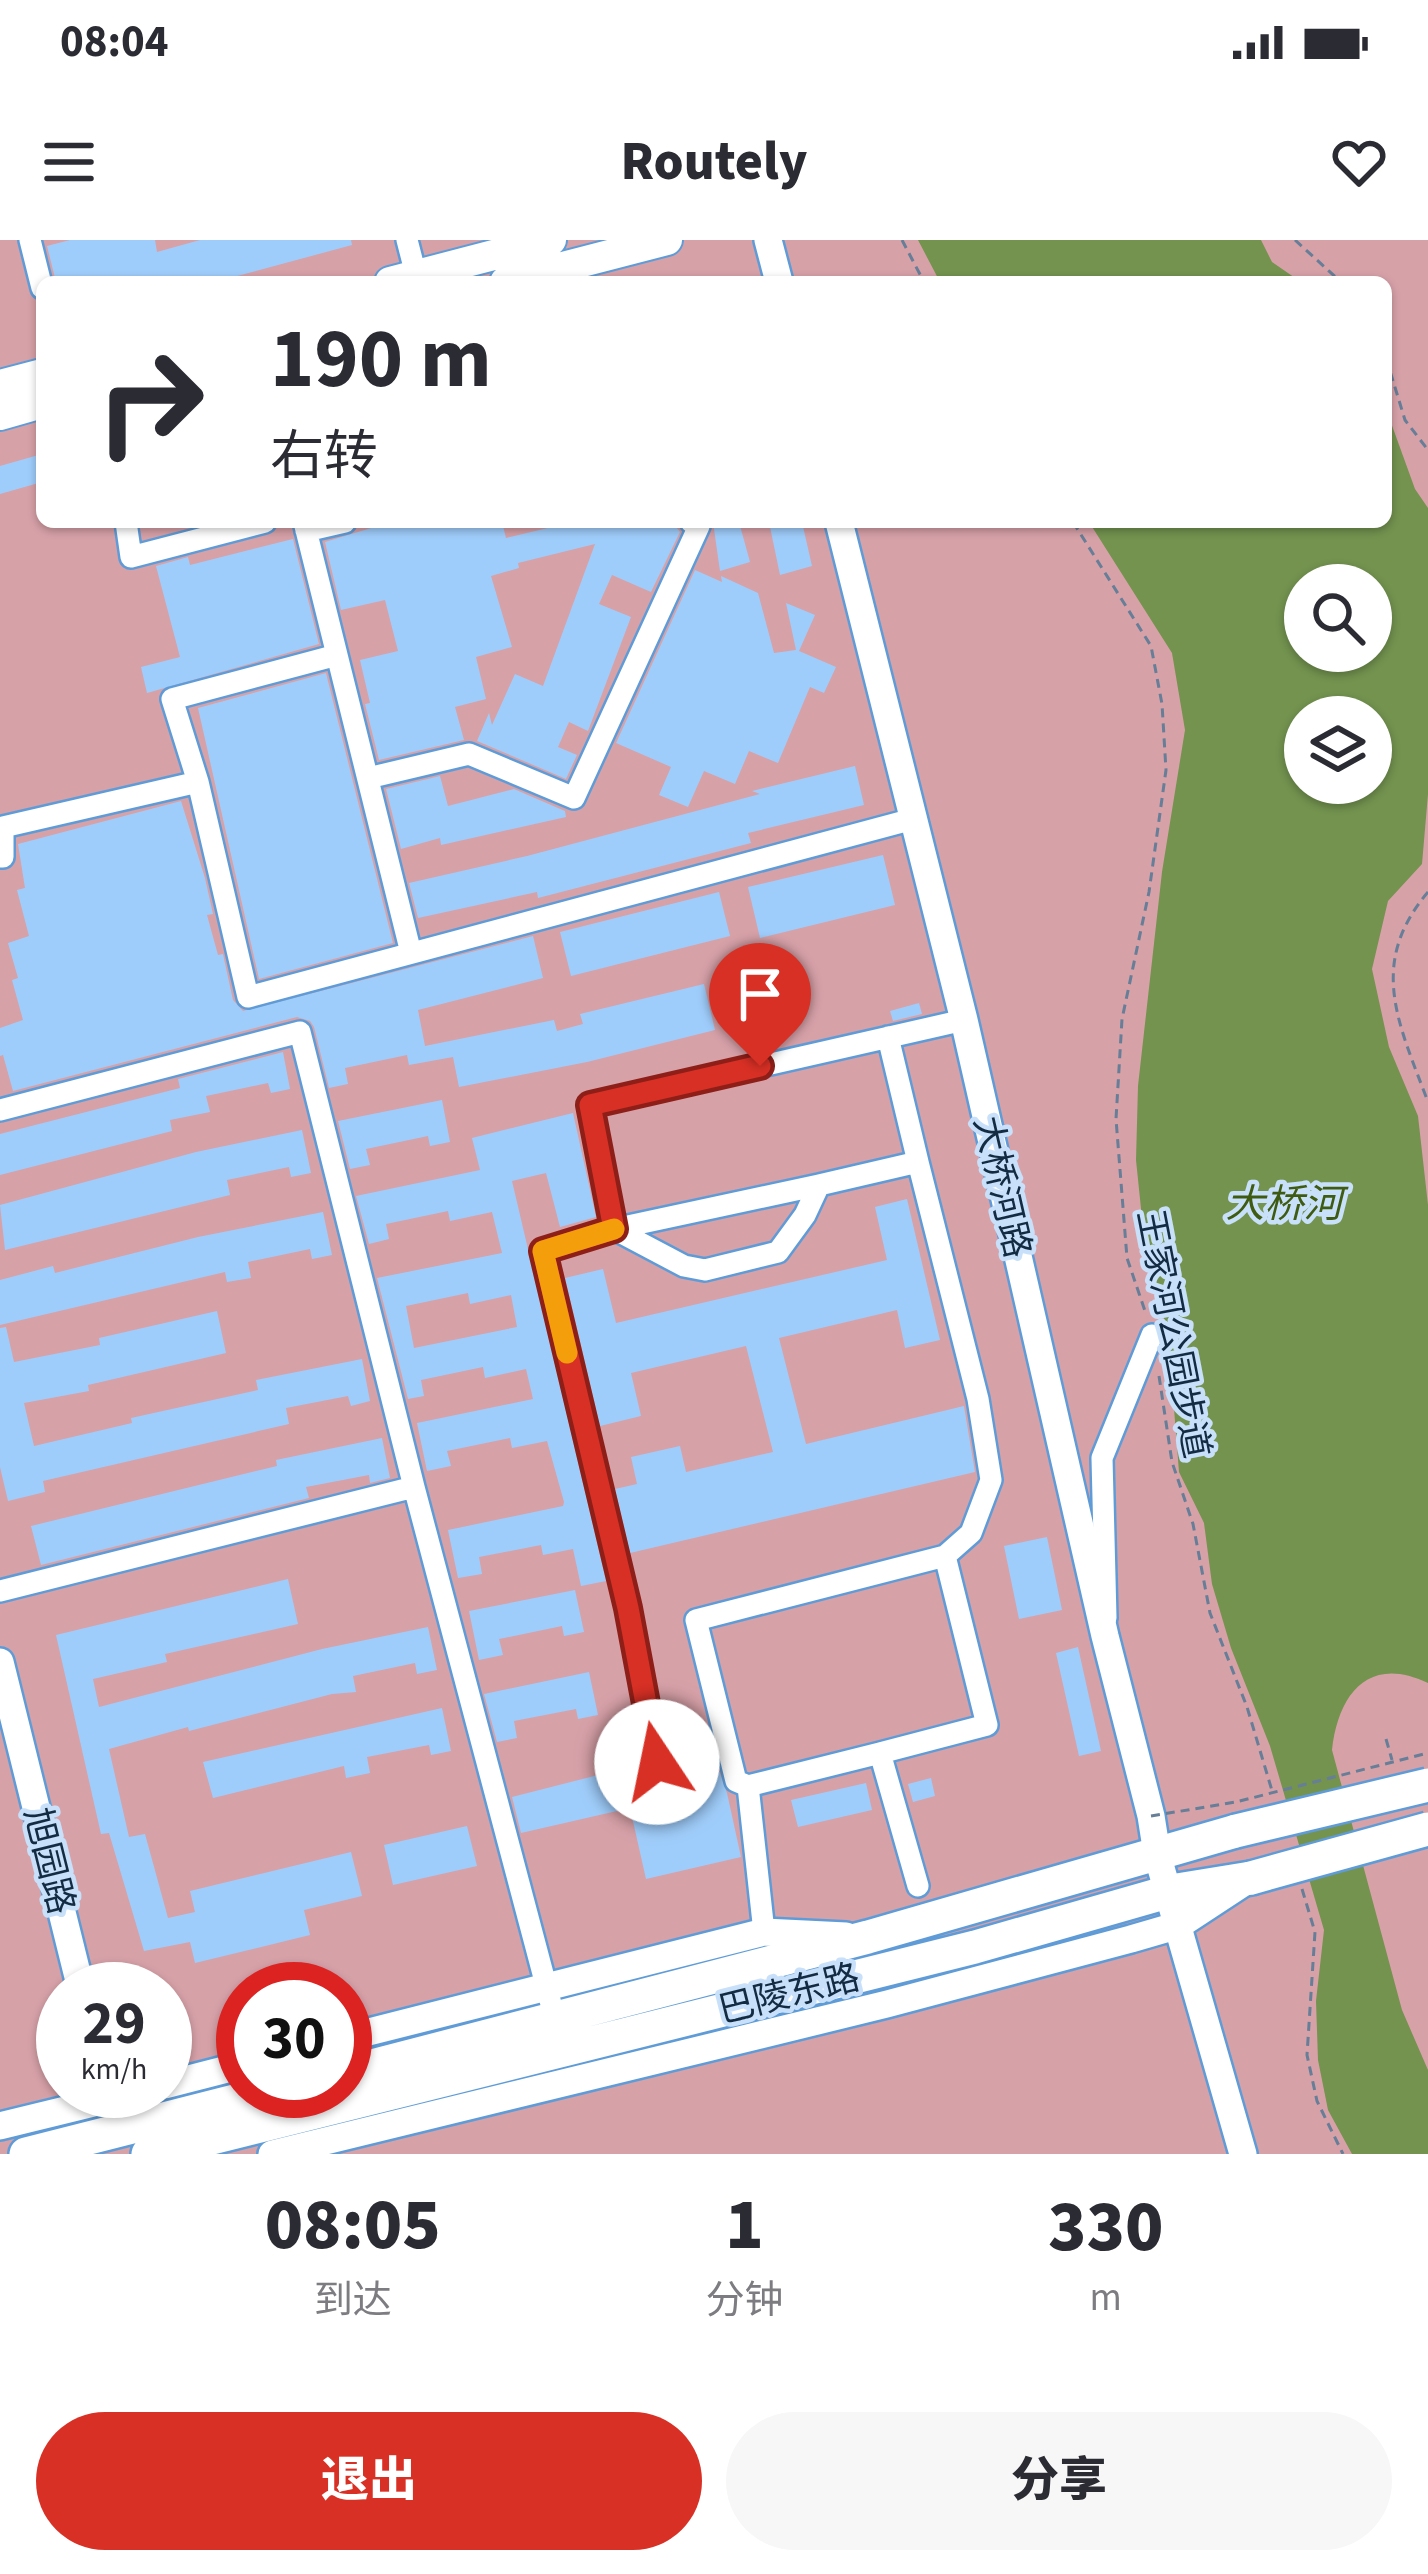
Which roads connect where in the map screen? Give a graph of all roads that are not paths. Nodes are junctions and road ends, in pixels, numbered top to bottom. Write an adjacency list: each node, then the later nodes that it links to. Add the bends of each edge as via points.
1 (30, 240): 6 (street)
2 (407, 240): 7 (street)
3 (551, 240): 8 (main road)
4 (668, 240): 9 (main road)
5 (768, 240): 10 (street)
6 (39, 276)
7 (403, 276)
8 (414, 276)
9 (529, 276)
10 (777, 276)
11 (36, 376): 12 (main road)
12 (0, 386)
13 (36, 405): 14 (main road)
14 (0, 415)
15 (127, 528): 16 (street, via 131,557)
16 (242, 528)
17 (305, 528): 20 (street)
18 (698, 528): 21 (street, via 574,798 469,754)
19 (840, 528): 23 (street, 大桥河路)
20 (337, 655): 21 (street); 22 (street, via 172,699)
21 (368, 778): 25 (street)
22 (198, 782): 24 (street, via 3,827); 25 (street, via 248,997)
23 (913, 819): 25 (street); 26 (street, 大桥河路)
24 (0, 857)
25 (411, 953)
26 (964, 1020): 27 (street); 36 (street, 大桥河路)
27 (888, 1037): 29 (street); 31 (street, via 590,1105)
28 (0, 1110): 33 (street, via 300,1032)
29 (918, 1162): 30 (street); 34 (street, via 991,1480 971,1533)
30 (819, 1185): 31 (street); 31 (street, via 778,1252 705,1270)
31 (614, 1229): 38 (street, via 543,1251 657,1762)
32 (1152, 1335): 36 (street, via 1102,1458)
33 (414, 1487): 35 (street); 51 (street)
34 (946, 1556): 38 (street, via 696,1620); 39 (street, via 987,1725)
35 (0, 1591)
36 (1105, 1636): 43 (street, 大桥河路)
37 (0, 1662): 50 (street, 旭园路)
38 (727, 1746): 41 (street, via 736,1781)
39 (880, 1753): 41 (street); 45 (street)
40 (1428, 1785): 43 (main road, 巴陵东路, bridge)
41 (748, 1786): 48 (street)
42 (1428, 1829): 44 (main road, 巴陵东路, bridge)
43 (1156, 1854): 46 (street, 大桥河路); 49 (main road, 巴陵东路)
44 (1251, 1878): 46 (main road, 巴陵东路); 47 (street)
45 (918, 1886)
46 (1171, 1891): 47 (street, 大桥河路); 59 (main road, 巴陵东路)
47 (1179, 1925): 60 (street); 61 (street, 大桥河路)
48 (764, 1932): 49 (street); 51 (street)
49 (868, 1937): 52 (main road, 巴陵东路)
50 (74, 1962)
51 (544, 1985): 52 (street); 53 (street)
52 (555, 2019): 54 (main road, 巴陵东路)
53 (372, 2031)
54 (372, 2066)
55 (216, 2101): 56 (main road)
56 (114, 2119): 57 (street); 58 (main road)
57 (0, 2126)
58 (26, 2154)
59 (148, 2154)
60 (272, 2154)
61 (1243, 2154)

